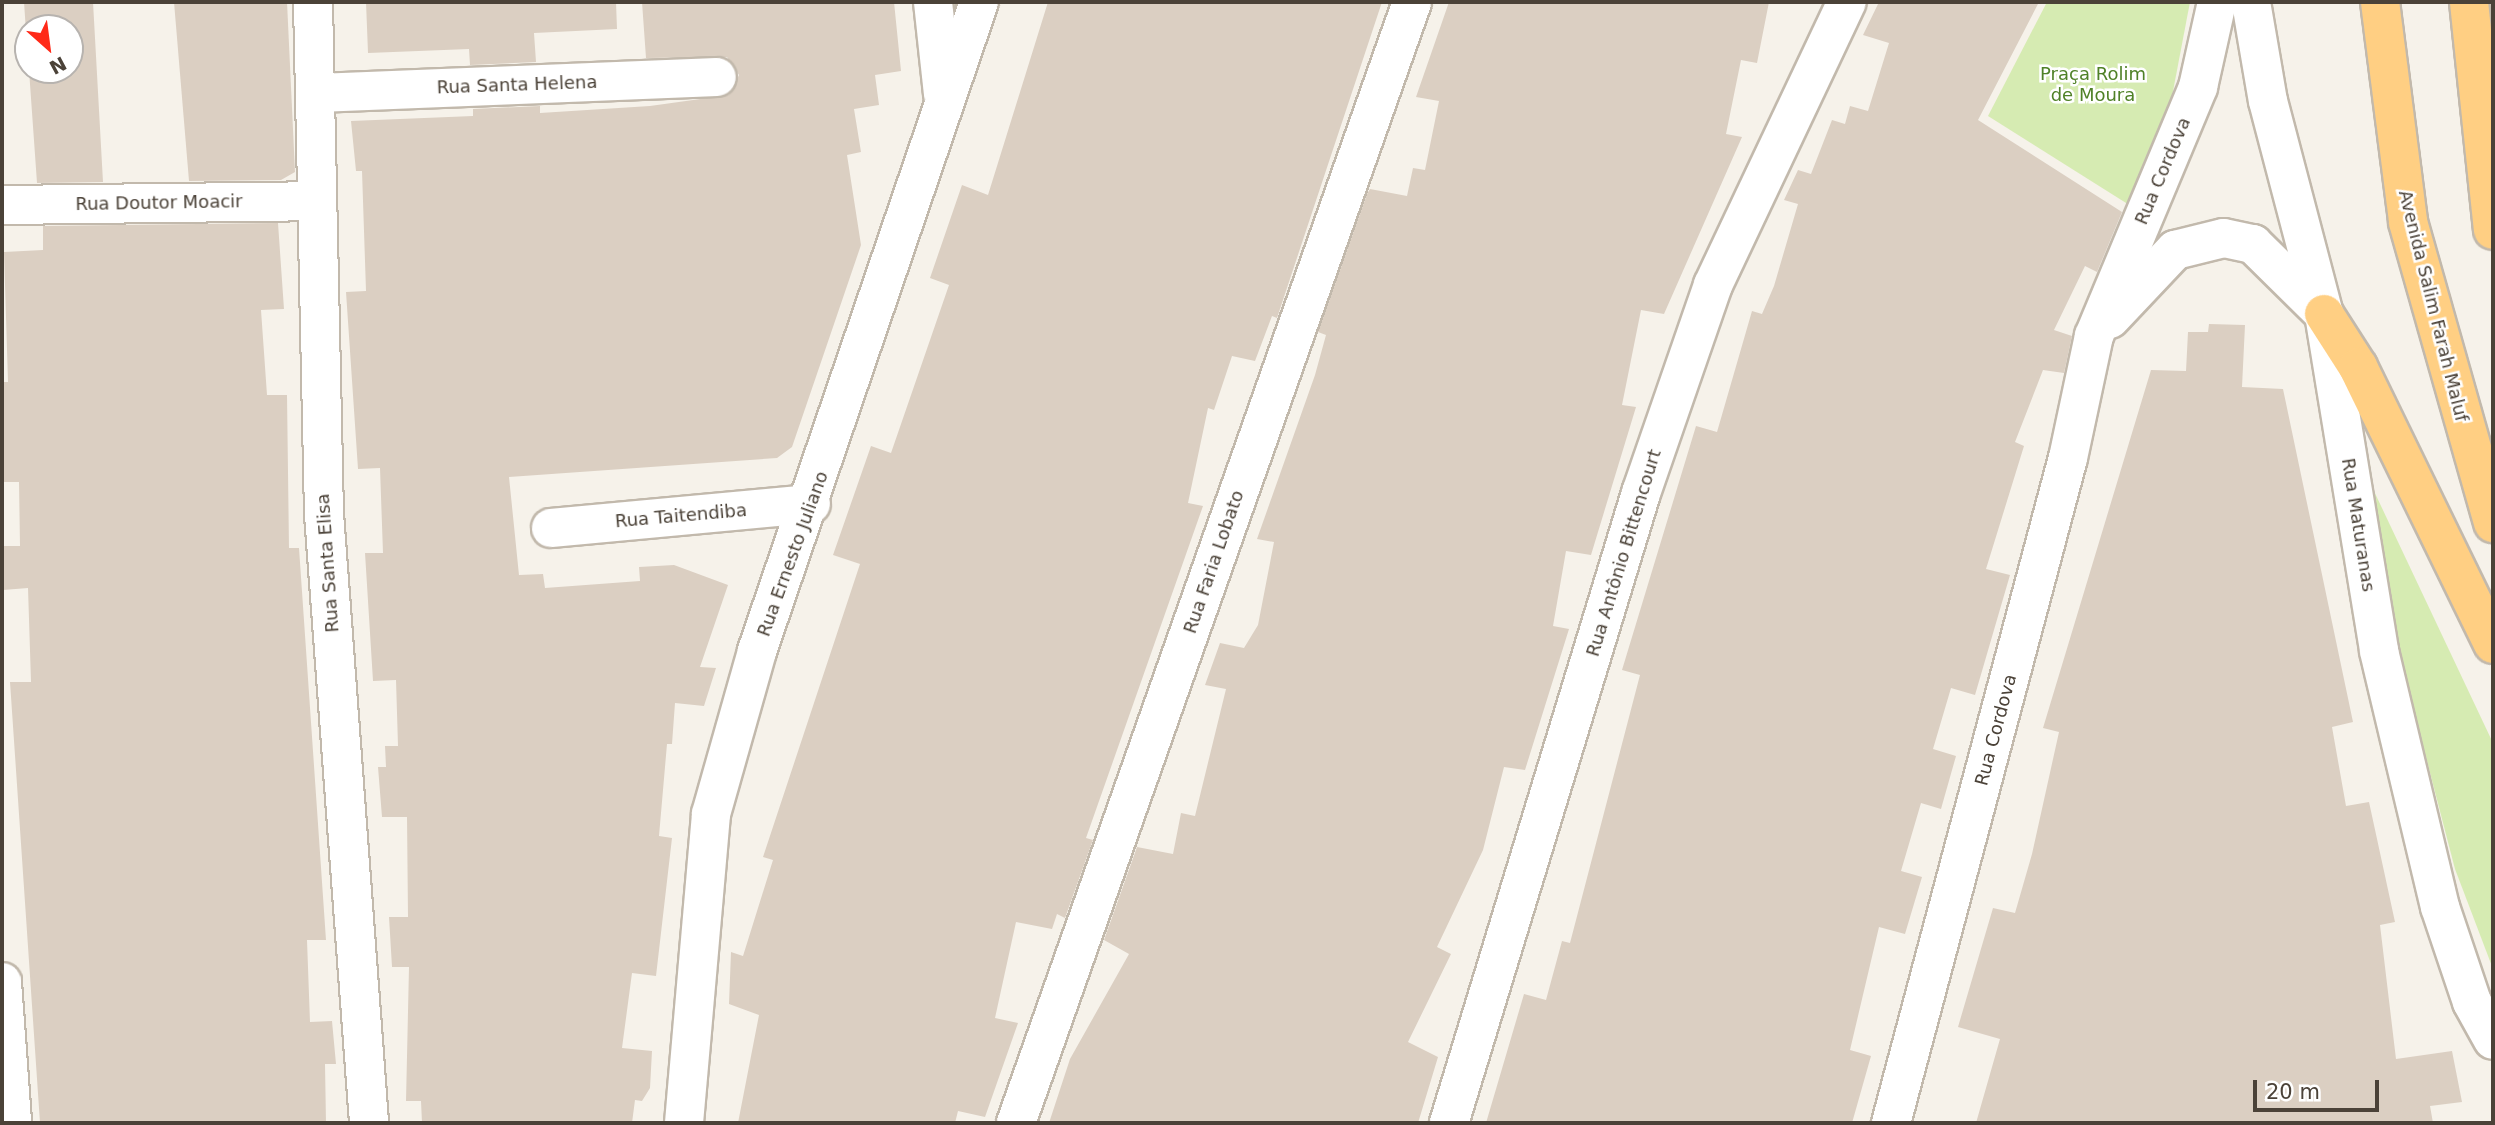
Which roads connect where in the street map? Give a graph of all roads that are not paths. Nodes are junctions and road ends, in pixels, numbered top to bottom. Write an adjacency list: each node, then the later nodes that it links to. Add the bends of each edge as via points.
1 (313, 2): 11 (street, Rua Santa Elisa)
2 (933, 2): 12 (street)
3 (979, 2): 12 (street, Rua Ernesto Juliano)
4 (1412, 2): 27 (street, Rua Faria Lobato)
5 (1847, 2): 28 (street, Rua Antônio Bittencourt, via 1713,285 1641,493)
6 (2217, 2): 17 (street, Rua Cordova, via 2198,87)
7 (2251, 2): 16 (street, Rua Maturanas, via 2269,101)
8 (2380, 2): 19 (highway, Avenida Salim Farah Maluf, via 2408,222)
9 (2469, 2): 15 (highway)
10 (717, 77): 11 (street, Rua Santa Helena)
11 (318, 93): 13 (street, Rua Santa Elisa)
12 (944, 102): 18 (street, Rua Ernesto Juliano)
13 (316, 201): 14 (street, Rua Doutor Moacir); 25 (street, Rua Santa Elisa, via 324,514)
14 (2, 205)
15 (2493, 230)
16 (2324, 314): 17 (street, via 2253,244 2224,238 2175,250); 21 (highway, via 2370,390); 23 (street, Rua Maturanas, via 2379,651 2440,907 2472,1002)
17 (2094, 336): 29 (street, Rua Cordova, via 2068,458)
18 (811, 504): 20 (street, Rua Taitendiba); 26 (street, Rua Ernesto Juliano, via 757,650 711,814)
19 (2493, 523)
20 (551, 528)
21 (2493, 644)
22 (2, 982): 24 (street)
23 (2493, 1040)
24 (12, 1123)
25 (369, 1123)
26 (684, 1123)
27 (1016, 1123)
28 (1449, 1123)
29 (1891, 1123)

